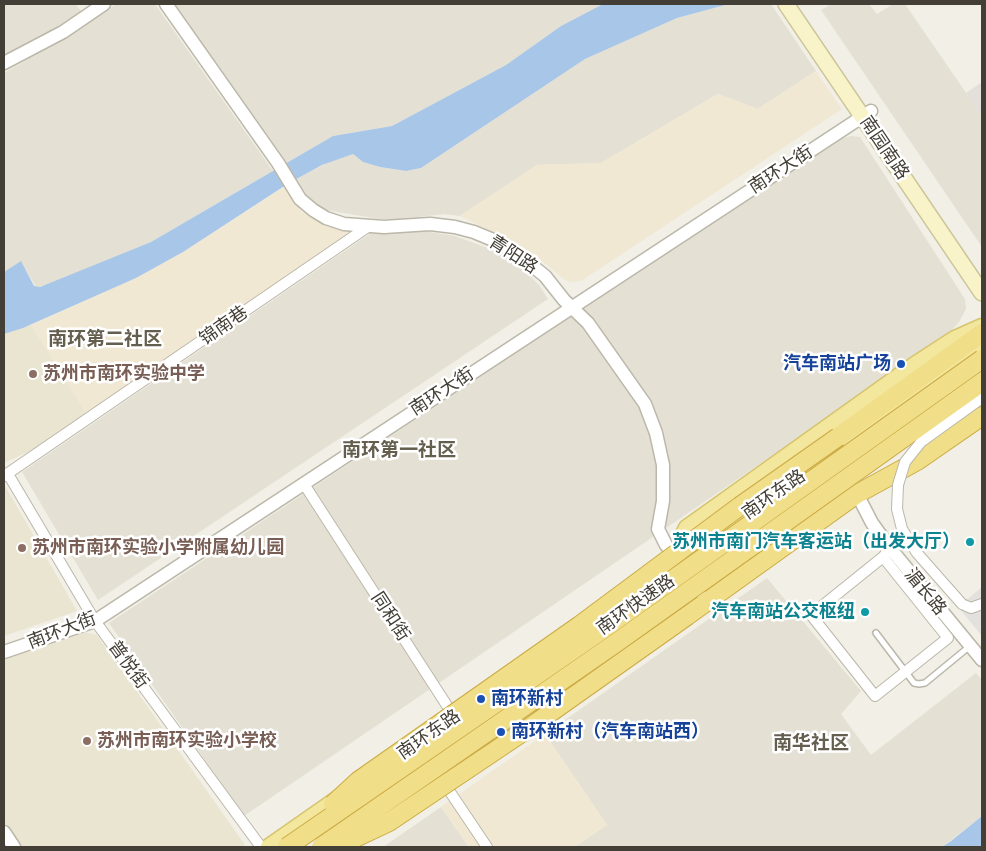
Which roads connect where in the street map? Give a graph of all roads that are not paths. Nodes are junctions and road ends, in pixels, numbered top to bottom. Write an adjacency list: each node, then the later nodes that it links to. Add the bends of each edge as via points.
1 (104, 4): 5 (street, via 63,32)
2 (166, 4): 7 (street, 青阳路, via 300,199 326,218 344,224)
3 (786, 4): 6 (main road, 南园南路)
4 (798, 4): 6 (main road, 南园南路)
5 (4, 63)
6 (867, 114): 8 (main road, 南园南路); 9 (main road, 南园南路); 10 (street, 南环大街)
7 (369, 226): 10 (street, 青阳路, via 430,224 474,232 498,242 525,260 545,276); 19 (street, 锦南巷)
8 (982, 276)
9 (982, 293)
10 (571, 307): 20 (street, 南环大街); 23 (street, 青阳路, via 588,323 645,404 663,465 663,501 658,529)
11 (982, 327): 23 (main road, via 955,339 915,364 687,528 682,538)
12 (982, 333): 40 (highway, bridge, via 580,625 358,781)
13 (982, 346): 23 (main road, 南环东路)
14 (982, 359): 40 (highway, 南环快速路, bridge, via 610,624)
15 (982, 382): 41 (highway, 南环快速路, bridge, via 613,645)
16 (982, 393): 24 (main road, 南环东路)
17 (982, 398): 25 (street, bridge, via 921,442 905,462 898,485 897,509 902,530 917,552 962,604 971,608)
18 (982, 416): 21 (highway, via 917,461)
19 (6, 475): 26 (street, 普悦街)
20 (304, 484): 26 (street, 南环大街); 33 (street, 同和街)
21 (857, 494): 22 (street, 湄长路); 32 (main road, via 826,523 599,685 579,698); 42 (highway, bridge, via 523,732 389,822)
22 (886, 553): 28 (street, 湄长路); 31 (street, via 948,638); 31 (street, via 844,592 810,615 875,696)
23 (679, 561): 24 (street, 青阳路); 33 (main road, 南环东路)
24 (699, 591): 32 (main road, 南环东路)
25 (982, 604)
26 (95, 621): 29 (street, 南环大街); 38 (street, 普悦街)
27 (876, 633): 31 (lane)
28 (970, 646): 30 (street, 湄长路); 31 (lane, via 925,683 914,683)
29 (4, 652)
30 (982, 660)
31 (906, 672)
32 (546, 699): 34 (main road, 南环东路)
33 (455, 718): 34 (street, 同和街); 39 (main road, 南环东路)
34 (477, 748): 35 (main road, 南环东路)
35 (438, 776): 42 (main road, 南环东路); 43 (street)
36 (4, 832): 37 (street)
37 (14, 847)
38 (261, 847)
39 (269, 847)
40 (286, 847)
41 (321, 847)
42 (336, 847)
43 (487, 847)

